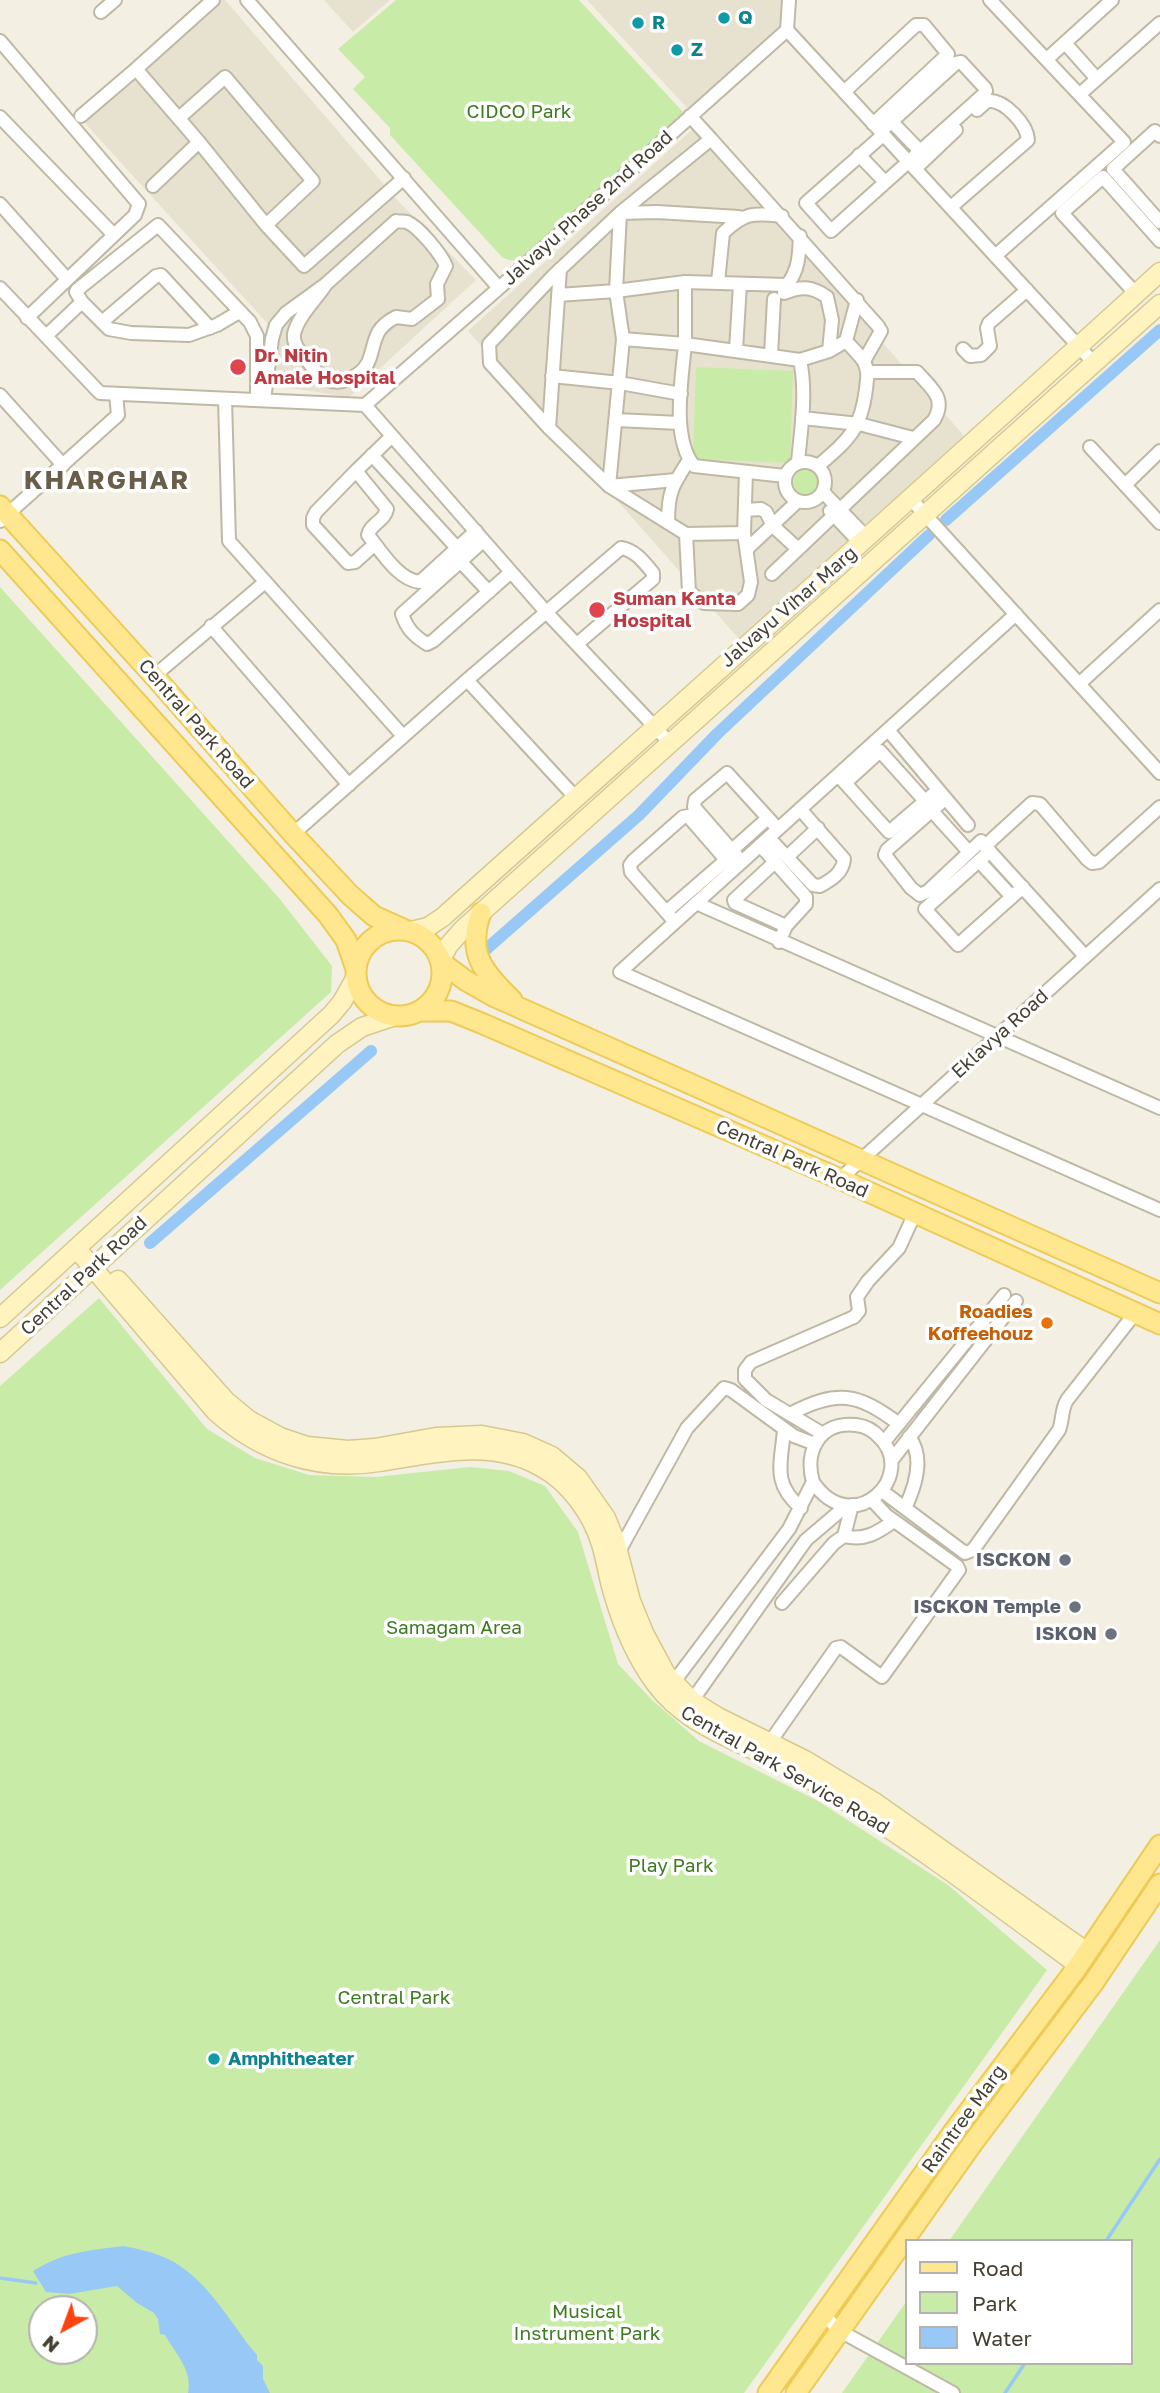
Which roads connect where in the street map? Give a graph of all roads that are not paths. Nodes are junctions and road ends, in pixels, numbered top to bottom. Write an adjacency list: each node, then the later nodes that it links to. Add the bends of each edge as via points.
1 (115, 0): 7 (street)
2 (213, 0): 13 (street)
3 (247, 0): 29 (street)
4 (789, 0): 9 (street)
5 (1112, 0): 11 (street)
6 (994, 1): 12 (street)
7 (102, 12)
8 (1160, 23): 14 (street)
9 (787, 30): 15 (street); 18 (street, Jalvayu Phase 2nd Road)
10 (0, 41): 39 (street, via 139,204 135,215)
11 (1065, 43): 12 (street); 14 (street)
12 (1047, 59): 16 (street)
13 (136, 69): 17 (street); 20 (street)
14 (1097, 79): 16 (street)
15 (844, 92): 22 (street); 22 (street, via 916,25 924,25 947,51 947,57)
16 (1080, 94): 42 (street, via 1124,142)
17 (80, 116)
18 (690, 116): 24 (street); 51 (street, Jalvayu Phase 2nd Road)
19 (0, 117): 39 (street)
20 (179, 118): 25 (street); 38 (street, via 225,77 313,181)
21 (892, 122): 22 (street); 26 (street); 26 (street, via 957,63 965,66 986,91)
22 (879, 130): 27 (street); 28 (street)
23 (1160, 136): 37 (street, via 1155,131 1113,169)
24 (711, 139): 34 (street); 35 (street)
25 (199, 142): 31 (street); 38 (street)
26 (920, 151): 28 (street)
27 (859, 155): 30 (street); 30 (street, via 806,203 831,231)
28 (912, 166): 30 (street); 33 (street); 33 (street, via 987,101 1000,102 1025,127 1028,139 1024,144)
29 (404, 178): 38 (street, via 304,266); 51 (street)
30 (885, 182)
31 (153, 186)
32 (0, 204): 45 (street)
33 (951, 207): 42 (street)
34 (620, 213): 36 (street); 43 (street); 53 (street)
35 (782, 216): 36 (street); 40 (street)
36 (739, 217): 47 (street, via 723,233)
37 (1160, 222)
38 (265, 225)
39 (114, 235): 45 (street)
40 (800, 236): 49 (street, via 798,266 787,285); 56 (street)
41 (1160, 241): 54 (street, via 1103,177 1062,213)
42 (995, 256): 52 (street)
43 (560, 269): 55 (street); 87 (street, via 489,344 490,363)
44 (1160, 272): 54 (main road, Jalvayu Vihar Marg)
45 (67, 279): 60 (street)
46 (685, 282): 47 (street); 53 (street); 66 (street)
47 (718, 282): 49 (street)
48 (326, 284): 48 (street, via 297,322 293,339 317,374 338,382 368,365 380,330 391,320 412,319 438,299 437,284 446,266 408,222 396,221); 81 (street, via 276,325)
49 (740, 284): 68 (street)
50 (0, 288): 60 (street)
51 (499, 288): 82 (street, Jalvayu Phase 2nd Road)
52 (1027, 290): 67 (street); 69 (street, via 989,323 990,346 981,355 970,356)
53 (615, 291): 55 (street); 64 (street)
54 (1136, 294): 67 (main road, Jalvayu Vihar Marg)
55 (558, 295): 75 (street)
56 (857, 300): 65 (street); 74 (street, via 881,331)
57 (82, 302): 59 (street, via 77,290 158,225); 61 (street); 63 (street)
58 (1160, 304): 73 (main road, Jalvayu Vihar Marg)
59 (239, 312): 62 (street); 81 (street, via 257,336)
60 (27, 318): 63 (street)
61 (102, 322): 62 (street, via 109,329 151,335 189,335); 62 (street, via 161,275)
62 (210, 328)
63 (46, 336): 77 (street, via 100,393)
64 (623, 340): 66 (street); 76 (street)
65 (846, 341): 70 (street); 74 (street)
66 (685, 344): 68 (street); 78 (street)
67 (1079, 346): 73 (street); 104 (main road, Jalvayu Vihar Marg)
68 (736, 349): 71 (street)
69 (963, 349)
70 (829, 351): 71 (street, via 832,320 827,298 801,287 779,296); 72 (street)
71 (771, 355): 72 (street)
72 (800, 360): 83 (street)
73 (1094, 363): 110 (main road, Jalvayu Vihar Marg)
74 (866, 366): 86 (street); 89 (street, via 917,372 938,398 940,410)
75 (552, 376): 76 (street); 87 (street)
76 (620, 383): 78 (street); 84 (street)
77 (116, 394): 80 (street); 95 (street, via 118,415)
78 (681, 394): 85 (street)
79 (0, 395): 95 (street)
80 (225, 399): 81 (street); 125 (street, via 227,533)
81 (260, 400): 82 (street)
82 (365, 405): 88 (street)
83 (802, 418): 86 (street); 94 (street)
84 (615, 420): 85 (street); 102 (street)
85 (680, 423): 93 (street)
86 (859, 425): 89 (street); 96 (street)
87 (549, 428): 102 (street)
88 (392, 436): 92 (street); 116 (street)
89 (914, 438): 108 (street)
90 (1090, 447): 101 (street)
91 (1160, 451): 101 (street)
92 (372, 456): 97 (street); 122 (street)
93 (689, 460): 98 (street, via 694,466); 100 (street)
94 (798, 462): 96 (street); 99 (street)
95 (63, 465): 109 (street)
96 (818, 466): 103 (street, via 825,478)
97 (356, 471): 118 (street, via 387,509 369,530); 118 (street, via 316,512 313,524 348,563)
98 (746, 472): 99 (street); 107 (street)
99 (785, 476): 105 (street, via 788,494)
100 (676, 480): 102 (street); 111 (street, via 668,498)
101 (1125, 485): 106 (street)
102 (609, 486): 111 (street)
103 (820, 494): 105 (street, via 808,502); 108 (street)
104 (911, 498): 110 (street); 117 (main road, Jalvayu Vihar Marg)
105 (798, 501): 113 (street)
106 (1155, 509): 112 (street)
107 (745, 510): 113 (street, via 761,509); 114 (street)
108 (837, 512): 117 (street); 121 (street)
109 (3, 514): 132 (main road, Central Park Road)
110 (929, 518): 129 (street); 138 (main road, Jalvayu Vihar Marg)
111 (668, 523): 115 (street)
112 (1160, 523)
113 (773, 526): 120 (street); 121 (street)
114 (744, 533): 115 (street); 120 (street)
115 (686, 534): 120 (street, via 689,592 704,603 738,604 748,595)
116 (480, 536): 122 (street); 123 (street)
117 (864, 541): 135 (main road, Jalvayu Vihar Marg)
118 (375, 544): 122 (street, via 406,579 420,582)
119 (0, 550): 166 (main road, Central Park Road, via 328,915 346,940)
120 (747, 550)
121 (798, 550): 124 (street)
122 (458, 554): 126 (street); 126 (street, via 402,614 413,635 427,644 433,641)
123 (511, 572): 126 (street); 128 (street)
124 (772, 574)
125 (264, 583): 130 (street); 137 (street)
126 (489, 592)
127 (1160, 610): 134 (street)
128 (547, 613): 131 (street); 131 (street, via 621,548 640,558 653,573 651,582); 133 (street)
129 (1016, 614): 134 (street); 136 (street)
130 (211, 626): 132 (street); 141 (street)
131 (577, 644): 135 (street)
132 (154, 676): 149 (main road, Central Park Road)
133 (467, 680): 137 (street); 143 (street)
134 (1079, 684): 139 (street)
135 (655, 727): 138 (street); 143 (main road, Jalvayu Vihar Marg)
136 (888, 730): 140 (street); 142 (street)
137 (403, 736): 141 (street)
138 (670, 743): 159 (main road, Jalvayu Vihar Marg)
139 (1160, 773)
140 (841, 779): 144 (street, via 889,832); 144 (street, via 880,751); 146 (street)
141 (349, 785): 149 (street)
142 (942, 794): 144 (street); 151 (street)
143 (576, 797): 162 (main road, Jalvayu Vihar Marg, via 436,923)
144 (928, 806): 152 (street); 152 (street, via 885,855 911,888 920,895)
145 (1160, 807): 151 (street, via 1106,857 1092,863 1040,804 1032,803)
146 (800, 809): 148 (street); 150 (street)
147 (768, 818): 150 (street); 154 (street); 154 (street, via 727,773 695,800 694,807)
148 (818, 828): 153 (street); 153 (street, via 844,859 835,878 813,885)
149 (293, 834): 162 (main road, Central Park Road, via 362,907)
150 (769, 837): 153 (street); 154 (street)
151 (980, 840): 152 (street); 155 (street)
152 (974, 857): 157 (street); 157 (street, via 925,909 958,945)
153 (781, 859): 161 (street, via 806,897 806,904); 161 (street, via 734,900)
154 (734, 860): 158 (street); 160 (street); 160 (street, via 688,816 633,861 631,872)
155 (1023, 887): 157 (street); 164 (street)
156 (1160, 889): 164 (street, Eklavya Road)
157 (1012, 897)
158 (696, 904): 160 (street); 163 (street)
159 (481, 913): 165 (main road, Jalvayu Vihar Marg, via 455,937); 167 (main road, via 474,939 476,954 494,981)
160 (671, 917): 171 (street, via 620,972)
161 (786, 926): 163 (street)
162 (407, 930): 165 (main road, via 426,939); 166 (main road, via 386,931 371,939 360,952)
163 (779, 942): 170 (street)
164 (1085, 956): 170 (street, Eklavya Road)
165 (441, 961): 167 (main road, Central Park Road, via 479,989); 168 (main road, via 438,993)
166 (356, 973): 169 (main road, via 361,993 372,1006); 177 (main road, Central Park Road, via 331,1015)
167 (525, 1010): 173 (main road, Central Park Road)
168 (420, 1011): 169 (main road); 174 (main road, Central Park Road, via 437,1009 464,1016)
169 (395, 1016): 178 (main road, Central Park Road, via 362,1027 337,1044)
170 (997, 1037): 171 (street, Eklavya Road); 172 (street)
171 (921, 1105): 173 (street, Eklavya Road); 175 (street)
172 (1160, 1108)
173 (860, 1160): 174 (street, Eklavya Road); 179 (main road, Central Park Road)
174 (840, 1179): 176 (main road, Central Park Road)
175 (1160, 1210)
176 (915, 1213): 182 (main road, Central Park Road); 186 (street, via 900,1248 857,1297 859,1311 854,1317 751,1362 745,1370 745,1379 766,1400)
177 (80, 1245): 178 (main road); 183 (main road, Central Park Road)
178 (97, 1264): 185 (main road, Central Park Road); 200 (main road, Central Park Service Road, via 226,1401 264,1429 296,1443 334,1450 465,1435 503,1438 537,1448 552,1455 589,1491 606,1518); 202 (main road, Central Park Service Road, via 215,1411 240,1432 274,1450 304,1460 348,1464 480,1450 519,1457 544,1468 568,1489 593,1524 627,1631 646,1669)
179 (1160, 1293)
180 (1004, 1295): 187 (street)
181 (1016, 1301): 189 (street)
182 (1136, 1312): 184 (main road, Central Park Road); 197 (street, via 1067,1400 1059,1430 973,1550 965,1553)
183 (0, 1318)
184 (1160, 1324)
185 (0, 1353)
186 (790, 1413): 187 (street, via 839,1396 860,1400); 190 (street)
187 (899, 1424): 191 (street)
188 (784, 1430): 190 (street); 196 (street, via 782,1484 787,1496); 200 (street, via 724,1388 687,1428)
189 (909, 1437): 192 (street); 197 (street, via 916,1445 917,1464)
190 (819, 1439): 191 (street, via 848,1424 873,1431); 193 (street, via 810,1456)
191 (884, 1442): 192 (street)
192 (891, 1461): 194 (street, via 889,1479)
193 (813, 1482): 195 (street, via 832,1502); 196 (street)
194 (877, 1495): 195 (street); 197 (street); 198 (street)
195 (849, 1506): 199 (street); 203 (street, via 806,1540)
196 (802, 1508): 202 (street)
197 (905, 1508)
198 (894, 1521): 199 (street, via 875,1534 857,1539); 204 (street, via 959,1570 882,1677 841,1647 836,1648)
199 (844, 1536): 201 (street)
200 (618, 1553): 202 (main road, Central Park Service Road, via 626,1586)
201 (782, 1603)
202 (669, 1689): 203 (main road, Central Park Service Road)
203 (688, 1707): 204 (main road, Central Park Service Road); 207 (main road, Central Park Service Road, via 711,1731 798,1773)
204 (770, 1742): 207 (main road, Central Park Service Road, via 876,1803)
205 (1160, 1845): 207 (main road, Raintree Marg)
206 (1160, 1884): 208 (main road, Raintree Marg, via 1094,1982)
207 (1083, 1959): 210 (main road, Raintree Marg)
208 (905, 2239)
209 (904, 2240): 211 (main road, Raintree Marg)
210 (824, 2315): 211 (street); 212 (main road, Raintree Marg)
211 (840, 2331): 213 (main road, Raintree Marg); 214 (street)
212 (768, 2393)
213 (796, 2393)
214 (953, 2393)

